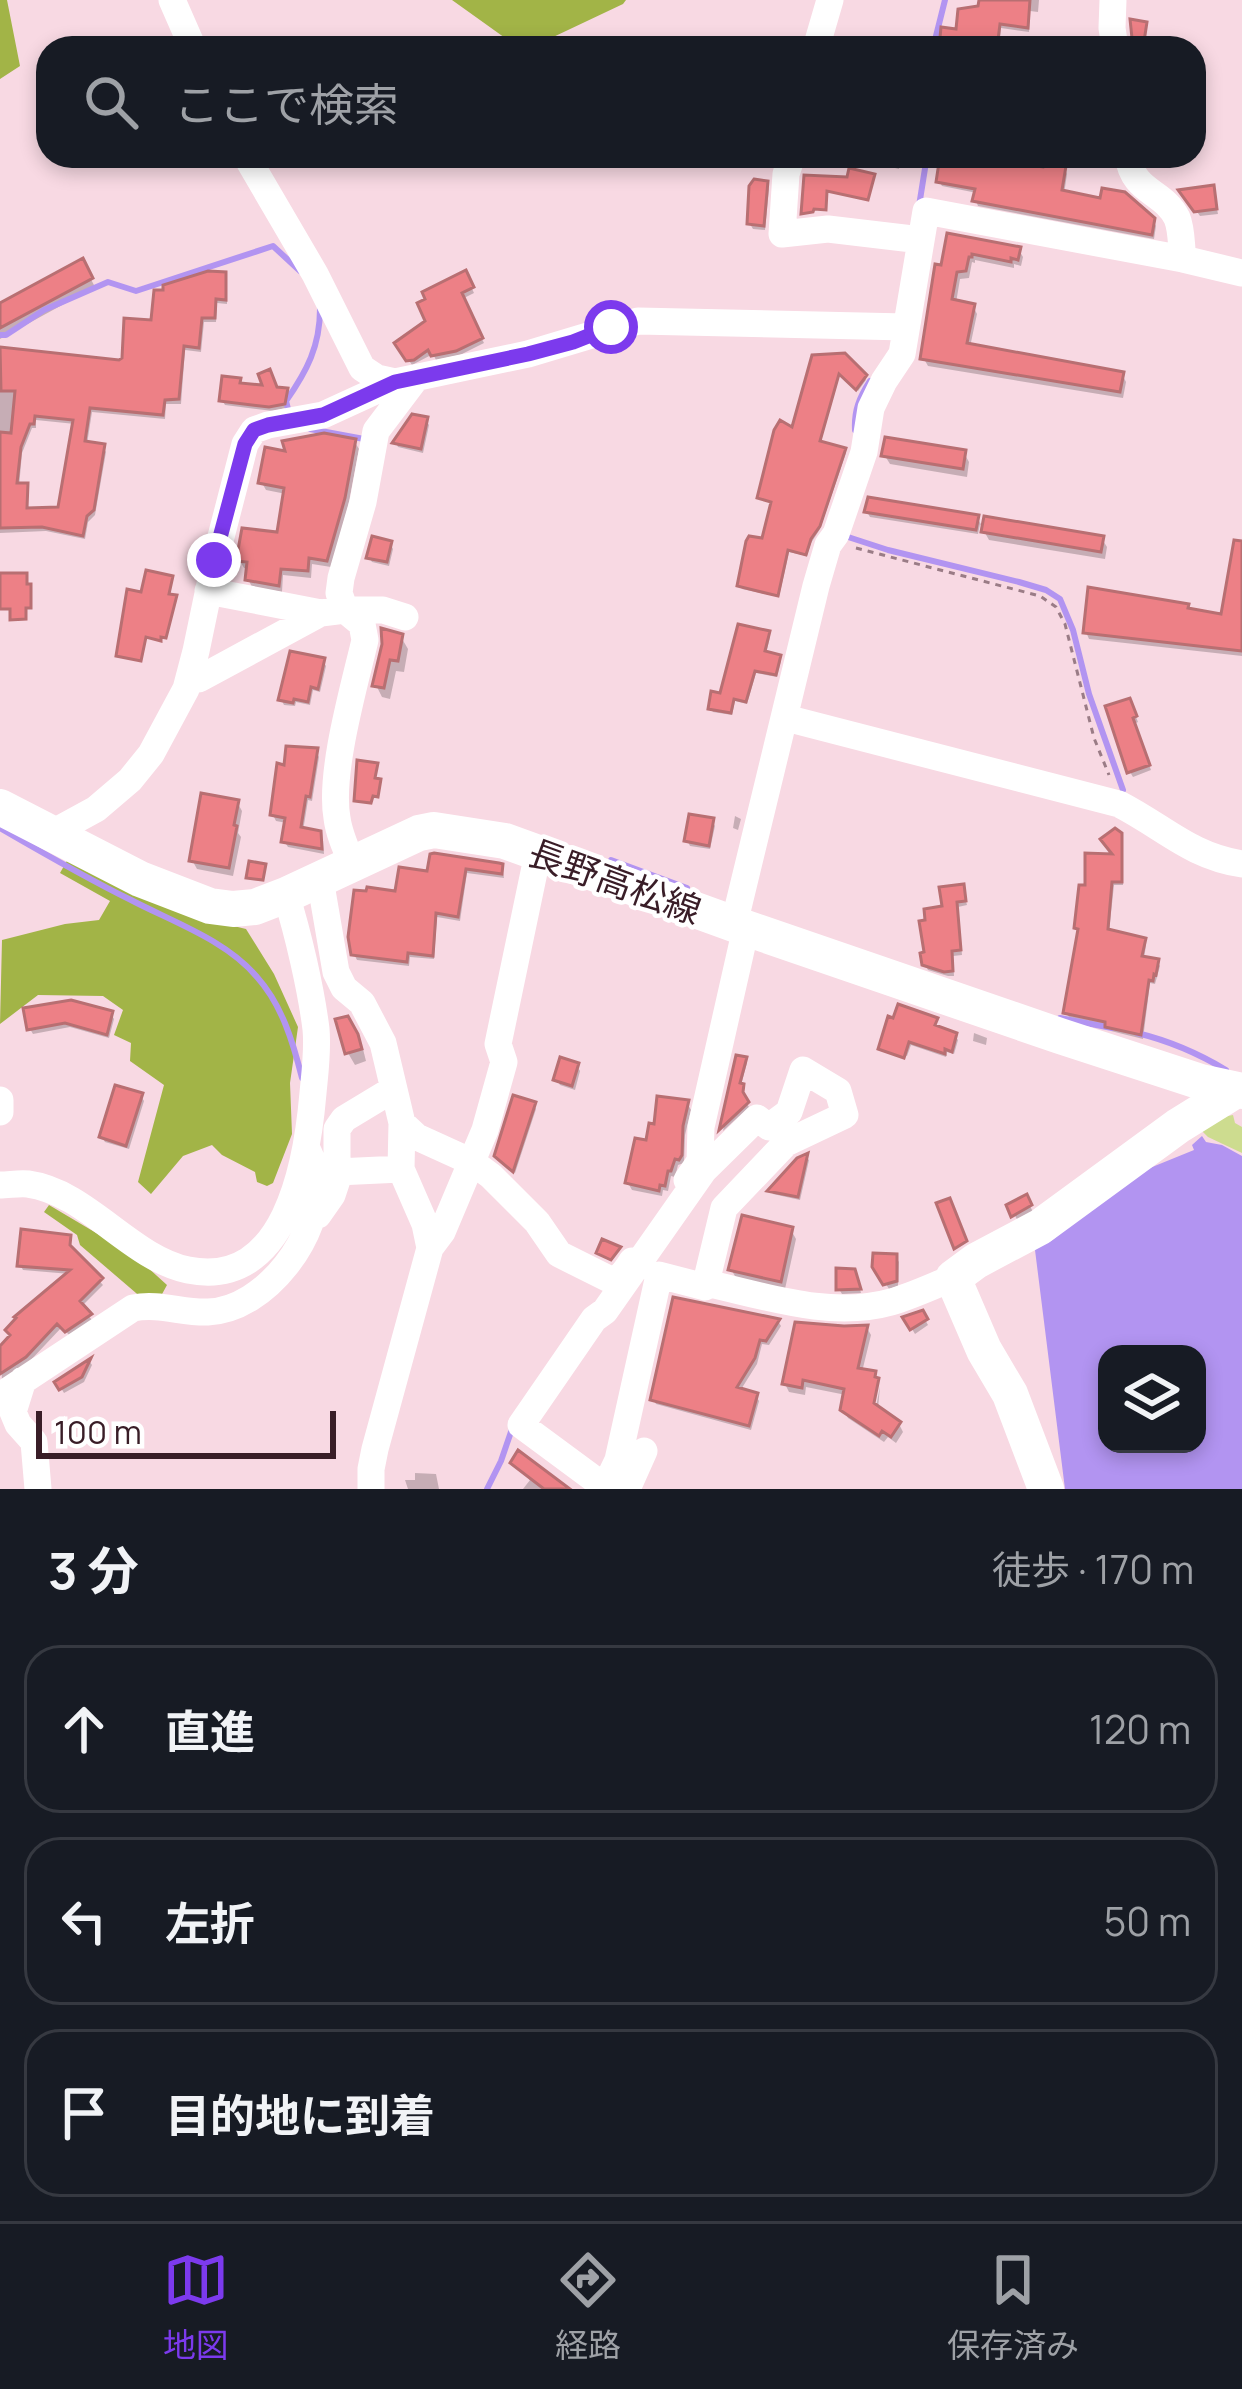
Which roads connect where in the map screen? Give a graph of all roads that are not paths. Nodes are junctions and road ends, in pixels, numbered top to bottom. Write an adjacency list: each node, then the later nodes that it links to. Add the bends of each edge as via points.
1 (172, 0): 4 (street)
2 (830, 0): 5 (street)
3 (1113, 0): 6 (street)
4 (188, 36)
5 (819, 36)
6 (1113, 36)
7 (253, 168): 14 (street, via 362,368)
8 (788, 168): 10 (street, via 782,234 828,230)
9 (1131, 168): 11 (street, via 1179,221)
10 (916, 240): 11 (street, via 926,211); 13 (street)
11 (1183, 259): 12 (street)
12 (1242, 273)
13 (901, 327): 14 (street, via 638,321); 19 (street, via 902,354 871,408)
14 (405, 380): 15 (street, via 323,415 254,430); 16 (street, via 376,431)
15 (208, 591): 16 (street); 18 (street)
16 (333, 612): 17 (street); 18 (street); 24 (street, via 362,624 365,640 335,788 342,840)
17 (405, 616)
18 (189, 680): 21 (street, via 130,780)
19 (786, 718): 23 (street, via 1119,804 1189,848); 26 (street)
20 (0, 807): 21 (main road, 長野高松線)
21 (52, 833): 25 (main road, 長野高松線, via 210,906 255,907)
22 (538, 853): 24 (main road, 長野高松線, via 434,830); 26 (main road, 長野高松線); 33 (street, via 501,1026 504,1062)
23 (1242, 863)
24 (336, 871): 25 (main road, 長野高松線); 27 (street, via 336,972 373,1020)
25 (286, 895): 32 (street, via 316,1029)
26 (740, 916): 28 (main road, 長野高松線, via 1060,1036); 38 (street, via 700,1161)
27 (392, 1090): 31 (street); 35 (street, via 344,1119)
28 (1240, 1092): 40 (main road)
29 (0, 1100): 30 (street)
30 (0, 1112)
31 (402, 1123): 33 (street); 34 (street)
32 (307, 1149): 36 (street, via 298,1185 262,1251 218,1272 154,1256 57,1193); 37 (street, via 317,1176)
33 (472, 1162): 38 (street, via 537,1222 559,1254 609,1279 622,1275); 39 (street)
34 (401, 1169): 35 (street); 39 (street)
35 (337, 1172): 37 (street, via 332,1195)
36 (0, 1185)
37 (310, 1220): 42 (street, via 280,1274 230,1307 134,1308)
38 (658, 1227): 41 (street, via 747,1126 757,1118 769,1127 789,1112 803,1070 838,1091 845,1115 786,1143 724,1208); 41 (street, via 521,1425 605,1487 659,1275)
39 (430, 1248): 45 (street)
40 (953, 1278): 41 (street, via 891,1302 847,1308); 47 (main road)
41 (706, 1283)
42 (12, 1388): 44 (street, via 13,1412 34,1442)
43 (644, 1451): 46 (street)
44 (38, 1489)
45 (371, 1489)
46 (627, 1489)
47 (1046, 1489)

